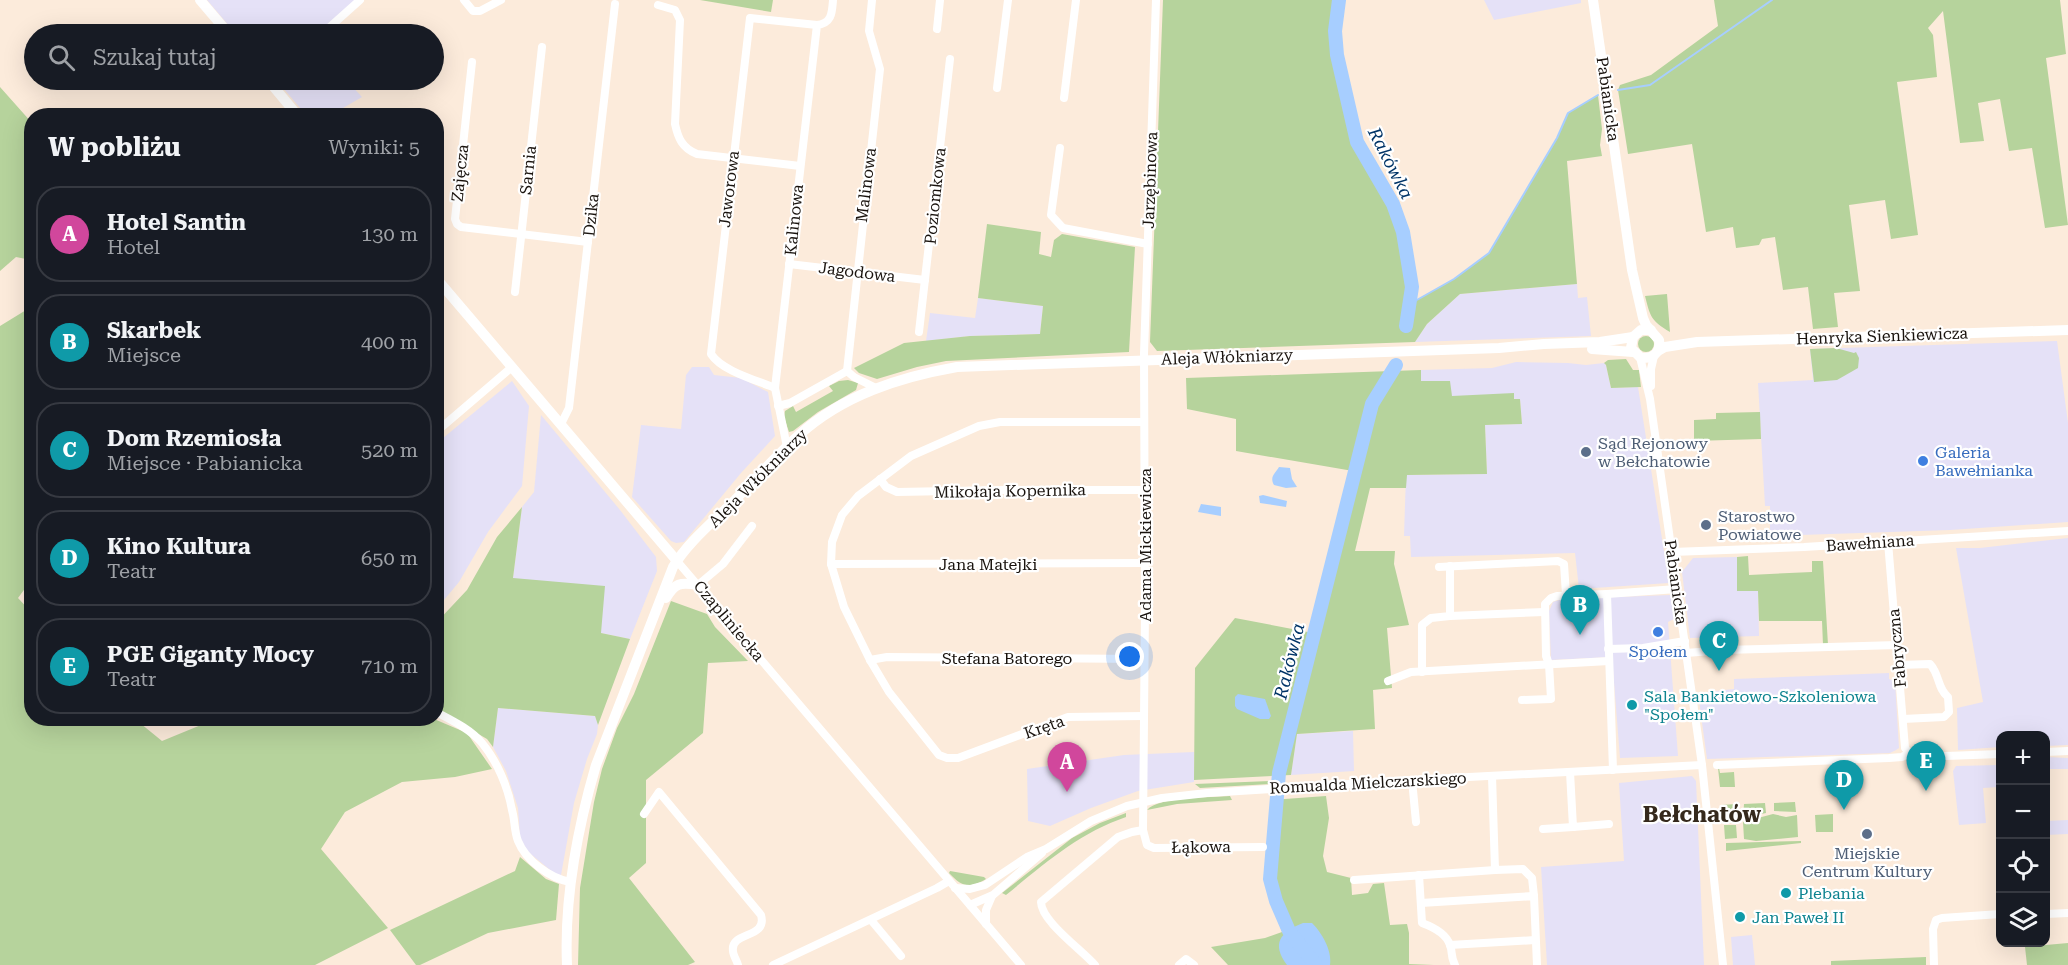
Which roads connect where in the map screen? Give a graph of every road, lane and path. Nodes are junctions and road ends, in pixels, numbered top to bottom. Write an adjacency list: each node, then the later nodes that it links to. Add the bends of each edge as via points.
1 (200, 0): 14 (main road)
2 (360, 0): 15 (street)
3 (464, 0): 4 (street, via 473,11)
4 (501, 0)
5 (833, 0): 16 (street, Kalinowa, via 831,16)
6 (872, 0): 33 (street, Malinowa, via 869,31 880,69)
7 (940, 0): 17 (street)
8 (1008, 0): 21 (street)
9 (1076, 0): 23 (street)
10 (1156, 0): 30 (street, Jarzębinowa)
11 (1593, 0): 32 (main road, Pabianicka)
12 (615, 4): 29 (street, Dzika)
13 (658, 5): 26 (street, via 675,10 680,20 675,124 678,138 697,154)
14 (220, 24)
15 (333, 24)
16 (817, 26): 26 (street, Jaworowa, via 750,18); 27 (street, Kalinowa)
17 (937, 29)
18 (542, 47): 28 (street, Sarnia)
19 (950, 59): 34 (street, Poziomkowa)
20 (472, 62): 28 (street, Zajęcza, via 455,219 461,227)
21 (997, 88)
22 (276, 90): 24 (main road)
23 (1064, 99)
24 (291, 108)
25 (1060, 148): 30 (street, via 1051,215 1063,228)
26 (733, 159): 27 (street); 48 (street, Jaworowa, via 711,354 725,367)
27 (800, 166): 31 (street, Kalinowa)
28 (521, 235): 29 (street, Zajęcza); 36 (street, Sarnia)
29 (588, 242): 53 (street, Dzika, via 569,408)
30 (1148, 244): 45 (street, Jarzębinowa)
31 (789, 264): 33 (street, Jagodowa); 48 (street, Kalinowa)
32 (1632, 270): 39 (main road, Pabianicka, via 1643,318); 40 (main road, Pabianicka)
33 (856, 271): 34 (street, Jagodowa); 47 (street, Malinowa)
34 (926, 280): 38 (street, Poziomkowa)
35 (444, 287): 46 (main road, Czapliniecka)
36 (514, 292)
37 (2068, 330): 41 (main road, Henryka Sienkiewicza)
38 (918, 332)
39 (1654, 333): 40 (main road, via 1641,330); 41 (main road, Henryka Sienkiewicza); 43 (main road, via 1660,345)
40 (1634, 335): 42 (main road, Aleja Włókniarzy, via 1600,342); 44 (main road, via 1631,342)
41 (1697, 342): 43 (main road, Henryka Sienkiewicza, via 1665,347)
42 (1513, 348): 44 (main road, Aleja Włókniarzy, via 1617,350); 45 (main road, Aleja Włókniarzy)
43 (1656, 353): 44 (main road, via 1648,358); 50 (street, Pabianicka)
44 (1636, 355): 50 (street, Pabianicka)
45 (1144, 360): 49 (main road, Aleja Włókniarzy, via 957,367); 52 (street, Adama Mickiewicza)
46 (512, 367): 53 (main road, Czapliniecka); 54 (street)
47 (847, 371): 49 (street); 51 (street)
48 (775, 388): 51 (street, Kalinowa)
49 (876, 388): 55 (main road, Aleja Włókniarzy, via 820,418)
50 (1650, 399): 61 (street, Pabianicka)
51 (778, 406): 55 (street, Kalinowa)
52 (1144, 422): 56 (street, via 986,424 911,456); 57 (street, Adama Mickiewicza)
53 (561, 424): 62 (main road, Czapliniecka)
54 (444, 425)
55 (787, 447): 62 (main road, Aleja Włókniarzy)
56 (879, 479): 57 (street, Mikołaja Kopernika, via 897,492); 64 (street, via 842,515 832,542)
57 (1145, 490): 63 (street, Adama Mickiewicza)
58 (752, 526): 67 (street, via 723,564)
59 (2068, 531): 60 (street, Bawełniana)
60 (1888, 542): 61 (street, Bawełniana); 75 (street, Fabryczna)
61 (1672, 552): 68 (street, Pabianicka)
62 (677, 561): 67 (street, Czapliniecka); 73 (main road, Aleja Włókniarzy)
63 (1144, 563): 64 (street, Jana Matejki); 80 (street, Adama Mickiewicza)
64 (831, 564): 81 (street, via 844,607)
65 (1450, 566): 66 (street); 70 (street, via 1558,561 1564,564); 72 (street)
66 (1439, 567)
67 (698, 585): 73 (main road, via 683,583 672,588); 114 (street, Czapliniecka)
68 (1677, 590): 69 (street); 74 (street, Pabianicka)
69 (1608, 594): 70 (street); 76 (street)
70 (1566, 595): 71 (street, via 1551,598)
71 (1544, 612): 72 (street); 83 (street)
72 (1450, 616): 85 (street, via 1431,618 1422,625)
73 (653, 619): 113 (main road, Aleja Włókniarzy, via 596,765)
74 (1685, 641): 76 (street); 79 (street, Pabianicka)
75 (1897, 645): 77 (street); 84 (street, Fabryczna)
76 (1608, 649): 82 (street)
77 (1724, 650)
78 (1712, 651): 79 (street)
79 (1686, 653): 95 (street, Pabianicka)
80 (1144, 659): 81 (street, Stefana Batorego); 89 (street, Adama Mickiewicza)
81 (870, 660): 89 (street, Kręta, via 936,753 947,758 958,758 1068,717)
82 (1609, 661): 83 (street); 97 (street)
83 (1549, 664): 85 (street); 87 (street, via 1551,699)
84 (1899, 665): 90 (street, Fabryczna); 90 (street, via 1930,664 1937,672 1941,692 1948,698 1949,712 1944,717)
85 (1422, 672): 86 (street)
86 (1388, 681)
87 (1522, 700)
88 (444, 717): 113 (street, via 483,744 502,777 517,839 526,854 553,877)
89 (1144, 717): 101 (street, Adama Mickiewicza)
90 (1904, 719): 93 (street, Fabryczna, via 1905,748)
91 (2068, 751): 92 (street)
92 (2050, 752)
93 (1909, 753): 94 (street, via 1919,757); 96 (street, via 1889,758)
94 (1996, 754)
95 (1702, 765): 97 (street, Romualda Mielczarskiego); 137 (street, Pabianicka)
96 (1717, 765)
97 (1613, 770): 98 (street, Romualda Mielczarskiego)
98 (1570, 772): 99 (street, Romualda Mielczarskiego); 105 (street)
99 (1492, 776): 100 (street, Romualda Mielczarskiego); 110 (street)
100 (1412, 780): 101 (street, Romualda Mielczarskiego, via 1179,795); 103 (street)
101 (1144, 801): 107 (street); 109 (street, Romualda Mielczarskiego, via 1091,821)
102 (644, 814): 129 (street, via 659,792 760,915 760,928 734,944 732,950)
103 (1416, 822)
104 (1609, 825): 105 (street)
105 (1574, 827): 106 (street)
106 (1543, 829)
107 (1143, 830): 108 (street, Łąkowa, via 1147,845 1154,848); 132 (street, via 1118,837 1041,902 1055,926)
108 (1263, 847)
109 (1046, 849): 115 (street, Romualda Mielczarskiego); 116 (street, Romualda Mielczarskiego)
110 (1495, 870): 111 (street); 117 (street, via 1524,869 1532,878)
111 (1419, 875): 112 (street); 118 (street)
112 (1354, 880)
113 (570, 882): 128 (main road, Aleja Włókniarzy)
114 (952, 884): 115 (street, Romualda Mielczarskiego, via 970,889); 119 (street, Czapliniecka); 123 (street)
115 (985, 885): 119 (street, Romualda Mielczarskiego)
116 (993, 895): 119 (street, Romualda Mielczarskiego); 124 (street, via 986,910)
117 (1533, 896): 118 (street); 125 (street)
118 (1421, 903): 126 (street, via 1422,923 1435,928)
119 (970, 905): 124 (street, Czapliniecka)
120 (2050, 914): 121 (street)
121 (2068, 914)
122 (1996, 915): 138 (street, via 1936,920)
123 (871, 920): 127 (street); 130 (street)
124 (986, 924): 131 (street, Czapliniecka)
125 (1535, 940): 126 (street); 136 (street)
126 (1450, 945): 135 (street)
127 (902, 956)
128 (567, 965)
129 (738, 965)
130 (773, 965)
131 (1021, 965)
132 (1095, 965)
133 (1179, 965): 134 (street, via 1186,959)
134 (1194, 965)
135 (1455, 965)
136 (1537, 965)
137 (1723, 965)
138 (1934, 965)

